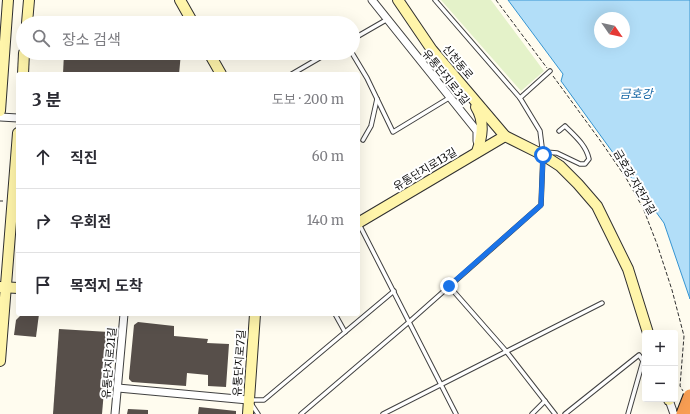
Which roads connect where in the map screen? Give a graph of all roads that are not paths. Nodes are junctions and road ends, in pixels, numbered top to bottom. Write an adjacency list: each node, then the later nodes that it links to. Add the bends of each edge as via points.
1 (8, 0): 11 (main road)
2 (29, 0): 7 (main road)
3 (372, 0): 9 (street, 유통단지로3길)
4 (398, 0): 20 (main road, 신천동로, via 432,50)
5 (435, 0): 22 (lane)
6 (181, 3): 8 (main road)
7 (28, 16)
8 (189, 16)
9 (386, 20): 10 (lane); 21 (street, 유통단지로3길)
10 (360, 35)
11 (3, 40): 24 (main road)
12 (24, 60): 16 (main road)
13 (213, 60): 17 (main road)
14 (316, 60): 18 (lane)
15 (356, 60): 23 (lane)
16 (23, 72)
17 (220, 72)
18 (295, 72)
19 (550, 72): 22 (lane)
20 (466, 90): 28 (main road, 신천동로); 30 (main road, via 480,113 482,124)
21 (449, 98): 23 (lane, via 393,132); 30 (street, 유통단지로3길, via 476,132)
22 (520, 98): 32 (lane, via 540,131)
23 (377, 99): 29 (lane, via 371,126)
24 (0, 111)
25 (0, 117): 26 (street)
26 (16, 118)
27 (559, 131): 32 (lane, via 565,126 587,150 589,159 585,164 580,164 557,153 545,152)
28 (505, 136): 30 (main road, 유통단지로13길); 32 (main road)
29 (363, 140)
30 (477, 152): 33 (main road, 유통단지로13길)
31 (16, 154): 36 (main road)
32 (543, 155): 35 (lane, via 541,205); 44 (main road, via 560,166 597,206 628,269)
33 (360, 222)
34 (360, 227): 38 (lane)
35 (449, 286): 43 (lane); 46 (lane)
36 (3, 287): 37 (main road); 48 (main road)
37 (16, 288)
38 (394, 292): 43 (lane); 45 (lane)
39 (602, 303): 46 (lane)
40 (124, 316): 51 (street, 유통단지로21길)
41 (255, 316): 53 (main road, 유통단지로7길)
42 (336, 316): 45 (lane)
43 (409, 322): 50 (lane); 59 (lane)
44 (647, 330)
45 (345, 332): 53 (lane, via 264,400)
46 (506, 351): 50 (lane); 54 (lane)
47 (642, 360): 64 (lane, via 639,355)
48 (0, 362)
49 (642, 365): 65 (lane)
50 (441, 384): 60 (lane); 61 (lane)
51 (118, 388): 53 (street); 56 (street, 유통단지로21길)
52 (688, 396): 67 (highway, bridge)
53 (248, 400): 57 (main road, 유통단지로7길); 58 (lane)
54 (545, 401): 62 (lane); 63 (lane)
55 (670, 402): 66 (street)
56 (116, 414)
57 (248, 414)
58 (258, 414)
59 (300, 414)
60 (383, 414)
61 (456, 414)
62 (532, 414)
63 (555, 414)
64 (565, 414)
65 (628, 414)
66 (674, 414)
67 (683, 414)

